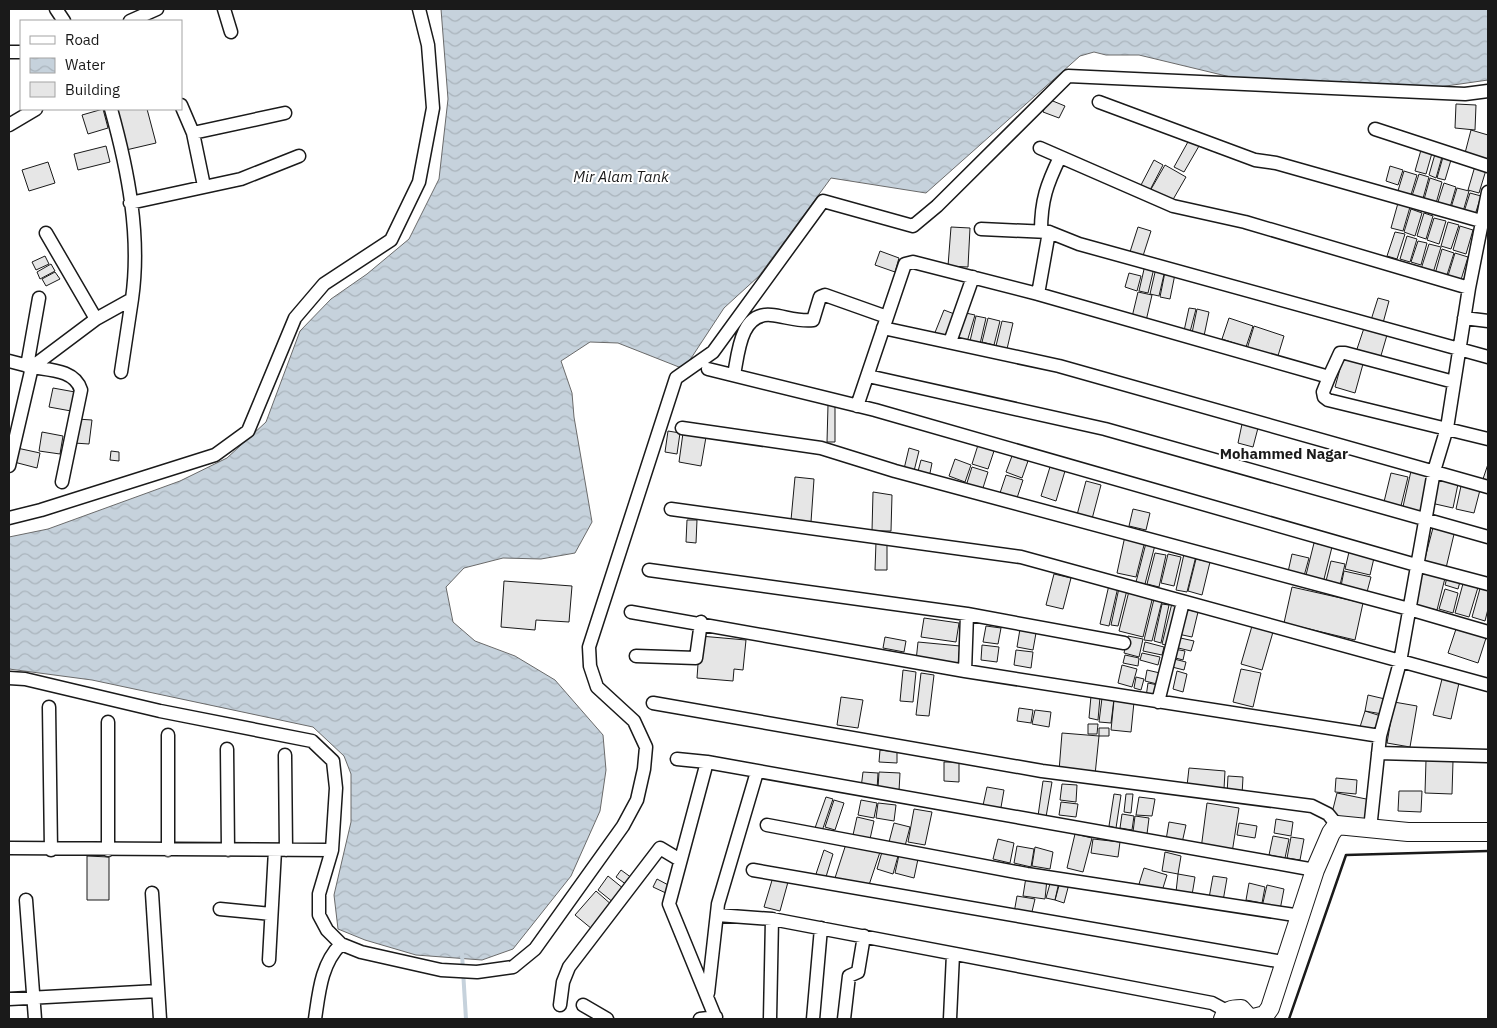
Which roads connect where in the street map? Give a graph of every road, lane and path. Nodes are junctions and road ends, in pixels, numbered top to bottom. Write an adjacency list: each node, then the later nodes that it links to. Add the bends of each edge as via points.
1 (56, 9): 5 (street)
2 (157, 9): 6 (street)
3 (224, 9): 7 (street)
4 (419, 9): 58 (street, via 428,44 433,108 419,182 391,240 324,284 295,318 248,431 215,455)
5 (63, 20)
6 (136, 20)
7 (231, 32)
8 (1488, 91): 112 (street, via 1455,93 1068,76 913,226 823,201 713,352 676,378 589,647 590,666 597,687 634,721 646,747 637,800 624,826 536,949 513,967 472,972 441,970 361,952)
9 (1099, 102): 24 (street, via 1256,160)
10 (182, 107): 16 (street)
11 (34, 110): 14 (street)
12 (111, 110): 23 (street)
13 (285, 113): 16 (street)
14 (9, 125)
15 (1375, 129): 20 (street)
16 (193, 133): 21 (street)
17 (1040, 148): 19 (street)
18 (299, 156): 21 (street, via 241,179)
19 (1060, 157): 26 (street, via 1041,208); 30 (street, via 1172,206 1245,222)
20 (1488, 166)
21 (204, 186): 23 (street)
22 (1488, 192): 24 (street)
23 (130, 203): 33 (street, via 136,235)
24 (1481, 221): 28 (street)
25 (980, 229): 26 (street)
26 (1045, 232): 31 (street); 39 (street)
27 (46, 233): 35 (street)
28 (1483, 245): 30 (street)
29 (972, 277): 31 (street); 37 (street, via 909,261 905,264); 38 (street)
30 (1469, 288): 34 (street)
31 (1038, 294): 47 (street)
32 (39, 298): 42 (street)
33 (132, 298): 35 (street); 44 (street)
34 (1464, 318): 36 (street); 39 (street)
35 (96, 319): 42 (street)
36 (1488, 321)
37 (885, 323): 38 (street); 45 (street, via 825,295 820,298 813,320 768,314 760,316 749,324 740,339); 46 (street)
38 (950, 342): 54 (street, via 1059,366)
39 (1460, 348): 40 (street); 48 (street)
40 (1488, 357)
41 (9, 361): 42 (street)
42 (29, 366): 53 (street); 55 (street, via 70,375 78,381 81,390)
43 (708, 369): 45 (street)
44 (121, 372)
45 (734, 375): 49 (street)
46 (868, 376): 49 (street); 59 (street, via 1105,429)
47 (1329, 377): 48 (street, via 1336,358 1345,353); 51 (street, via 1323,392 1328,400)
48 (1454, 382): 51 (street)
49 (857, 406): 61 (street)
50 (682, 428): 65 (street, via 821,448 896,471)
51 (1447, 428): 52 (street); 54 (street)
52 (1488, 440)
53 (9, 466)
54 (1434, 471): 56 (street); 59 (street)
55 (62, 482)
56 (1488, 487)
57 (671, 510): 64 (street, via 1021,557)
58 (9, 518)
59 (1425, 520): 60 (street); 61 (street)
60 (1488, 538)
61 (1416, 565): 63 (street); 65 (street)
62 (649, 570): 67 (street)
63 (1488, 584)
64 (1183, 602): 72 (street); 76 (street)
65 (1409, 608): 69 (street); 72 (street)
66 (632, 612): 68 (street)
67 (967, 614): 70 (street); 73 (street)
68 (701, 622): 71 (street, via 696,658); 73 (street)
69 (1488, 632)
70 (1124, 643)
71 (636, 656)
72 (1400, 662): 75 (street); 81 (street)
73 (965, 671): 76 (street)
74 (9, 678): 99 (street, via 312,741 333,761 336,788)
75 (1488, 685)
76 (1158, 702): 81 (street)
77 (653, 703): 90 (street, via 1042,771 1312,806 1328,814)
78 (49, 707): 94 (street)
79 (108, 722): 95 (street)
80 (168, 735): 96 (street)
81 (1380, 736): 83 (street)
82 (227, 749): 97 (street)
83 (1378, 753): 85 (street); 91 (street)
84 (285, 755): 98 (street)
85 (1488, 756)
86 (677, 759): 87 (street)
87 (707, 762): 88 (street); 100 (street)
88 (757, 772): 102 (street); 107 (street)
89 (766, 824): 108 (street, via 1027,874)
90 (1337, 825): 91 (main road); 102 (main road)
91 (1370, 829): 92 (main road)
92 (1488, 832)
93 (9, 848): 94 (street)
94 (51, 850): 95 (street)
95 (108, 850): 96 (street)
96 (168, 850): 97 (street)
97 (228, 850): 98 (street)
98 (281, 850): 99 (street); 106 (street)
99 (332, 850): 112 (street, via 319,894 318,915)
100 (680, 860): 117 (street, via 669,904); 120 (street, via 660,848 569,967)
101 (754, 870): 115 (street)
102 (1315, 870): 108 (main road)
103 (152, 893): 116 (street)
104 (26, 900): 118 (street)
105 (220, 909): 106 (street)
106 (271, 914): 114 (street)
107 (717, 915): 109 (street); 117 (street)
108 (1302, 916): 115 (main road)
109 (772, 919): 110 (street); 129 (street)
110 (821, 928): 111 (street); 130 (street)
111 (864, 936): 113 (street); 131 (street, via 858,972 849,976)
112 (341, 944): 126 (street, via 331,955 322,980)
113 (953, 954): 122 (street, via 1212,1003); 132 (street)
114 (269, 960)
115 (1283, 962): 122 (main road, via 1265,1015 1250,1019 1241,1009)
116 (158, 991): 118 (street); 125 (street)
117 (708, 996): 123 (street)
118 (33, 998): 119 (street); 124 (street)
119 (9, 999)
120 (560, 1005)
121 (583, 1005): 127 (street)
122 (1223, 1017)
123 (716, 1018): 128 (street)
124 (35, 1019)
125 (160, 1019)
126 (315, 1019)
127 (607, 1019)
128 (700, 1019)
129 (770, 1019)
130 (813, 1019)
131 (844, 1019)
132 (950, 1019)

